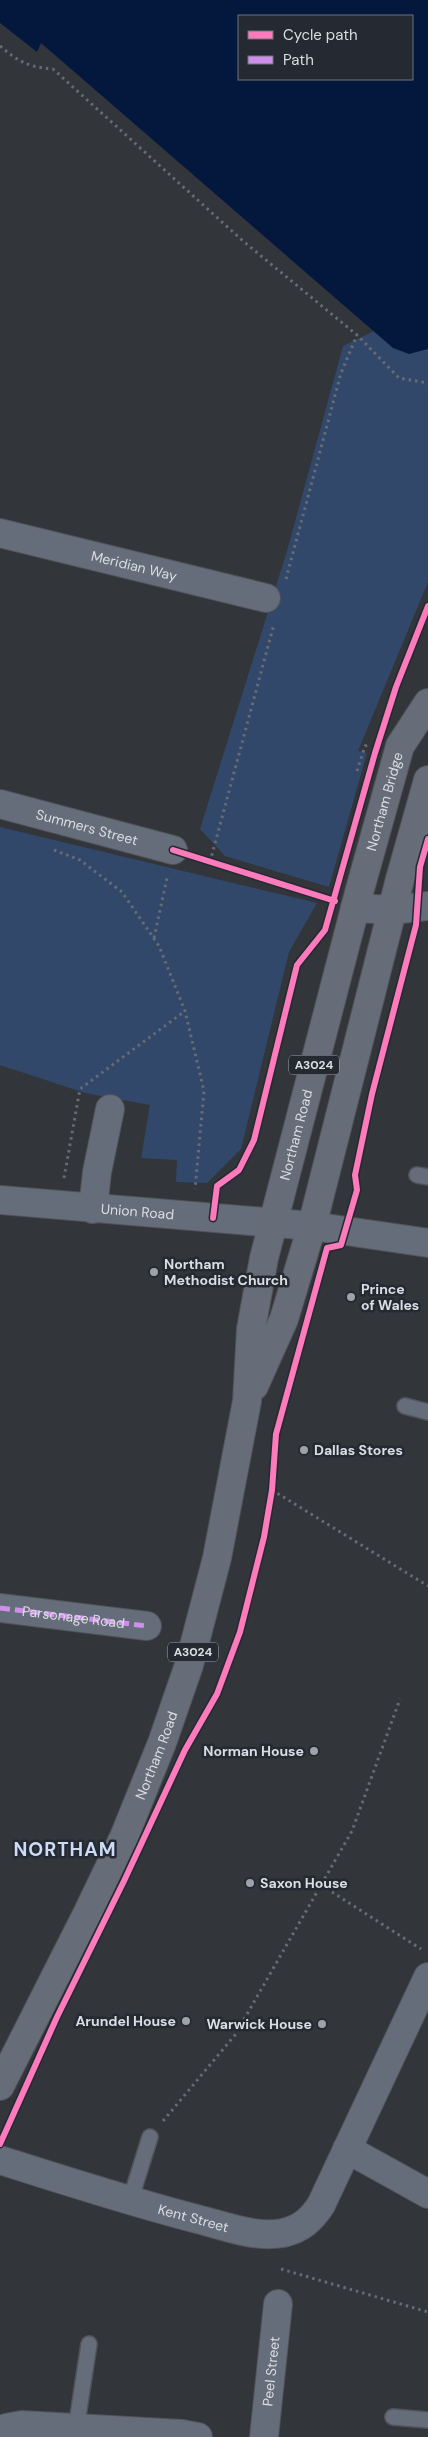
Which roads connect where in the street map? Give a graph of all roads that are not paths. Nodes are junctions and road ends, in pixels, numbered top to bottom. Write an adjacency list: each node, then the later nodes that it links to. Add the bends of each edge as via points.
1 (0, 533): 2 (street, Meridian Way)
2 (266, 598)
3 (428, 703): 8 (main road, Northam Bridge / A3024, via 400,746)
4 (428, 780): 9 (main road, A3024)
5 (0, 804): 6 (street, Summers Street)
6 (173, 850)
7 (428, 906): 9 (street)
8 (355, 908): 9 (street); 13 (main road, Northam Road / A3024)
9 (393, 910): 14 (main road, Northam Road / A3024)
10 (110, 1109): 12 (street)
11 (0, 1200): 12 (street, Union Road)
12 (93, 1209): 13 (street, Union Road)
13 (273, 1222): 14 (street, Union Road); 16 (main road, Northam Road / A3024, via 253,1309)
14 (312, 1226): 15 (street, Union Road); 16 (main road, Northam Road / A3024, via 284,1319)
15 (428, 1243)
16 (247, 1401): 22 (main road, Northam Road / A3024, via 215,1568 189,1665 162,1743 124,1837)
17 (405, 1406): 18 (lane)
18 (428, 1412)
19 (0, 1608): 20 (street, Parsonage Road)
20 (147, 1626)
21 (428, 1977): 24 (street, Kent Street)
22 (0, 2086)
23 (150, 2137): 27 (lane)
24 (348, 2149): 26 (street); 27 (street, Kent Street, via 311,2220 282,2233 258,2235)
25 (0, 2160): 27 (street, Kent Street)
26 (428, 2194)
27 (130, 2201)
28 (278, 2304): 35 (street, Peel Street)
29 (89, 2344): 32 (lane)
30 (393, 2418): 31 (lane)
31 (428, 2420)
32 (76, 2429): 33 (street, via 22,2425); 34 (street)
33 (0, 2432)
34 (198, 2437)
35 (264, 2437)

